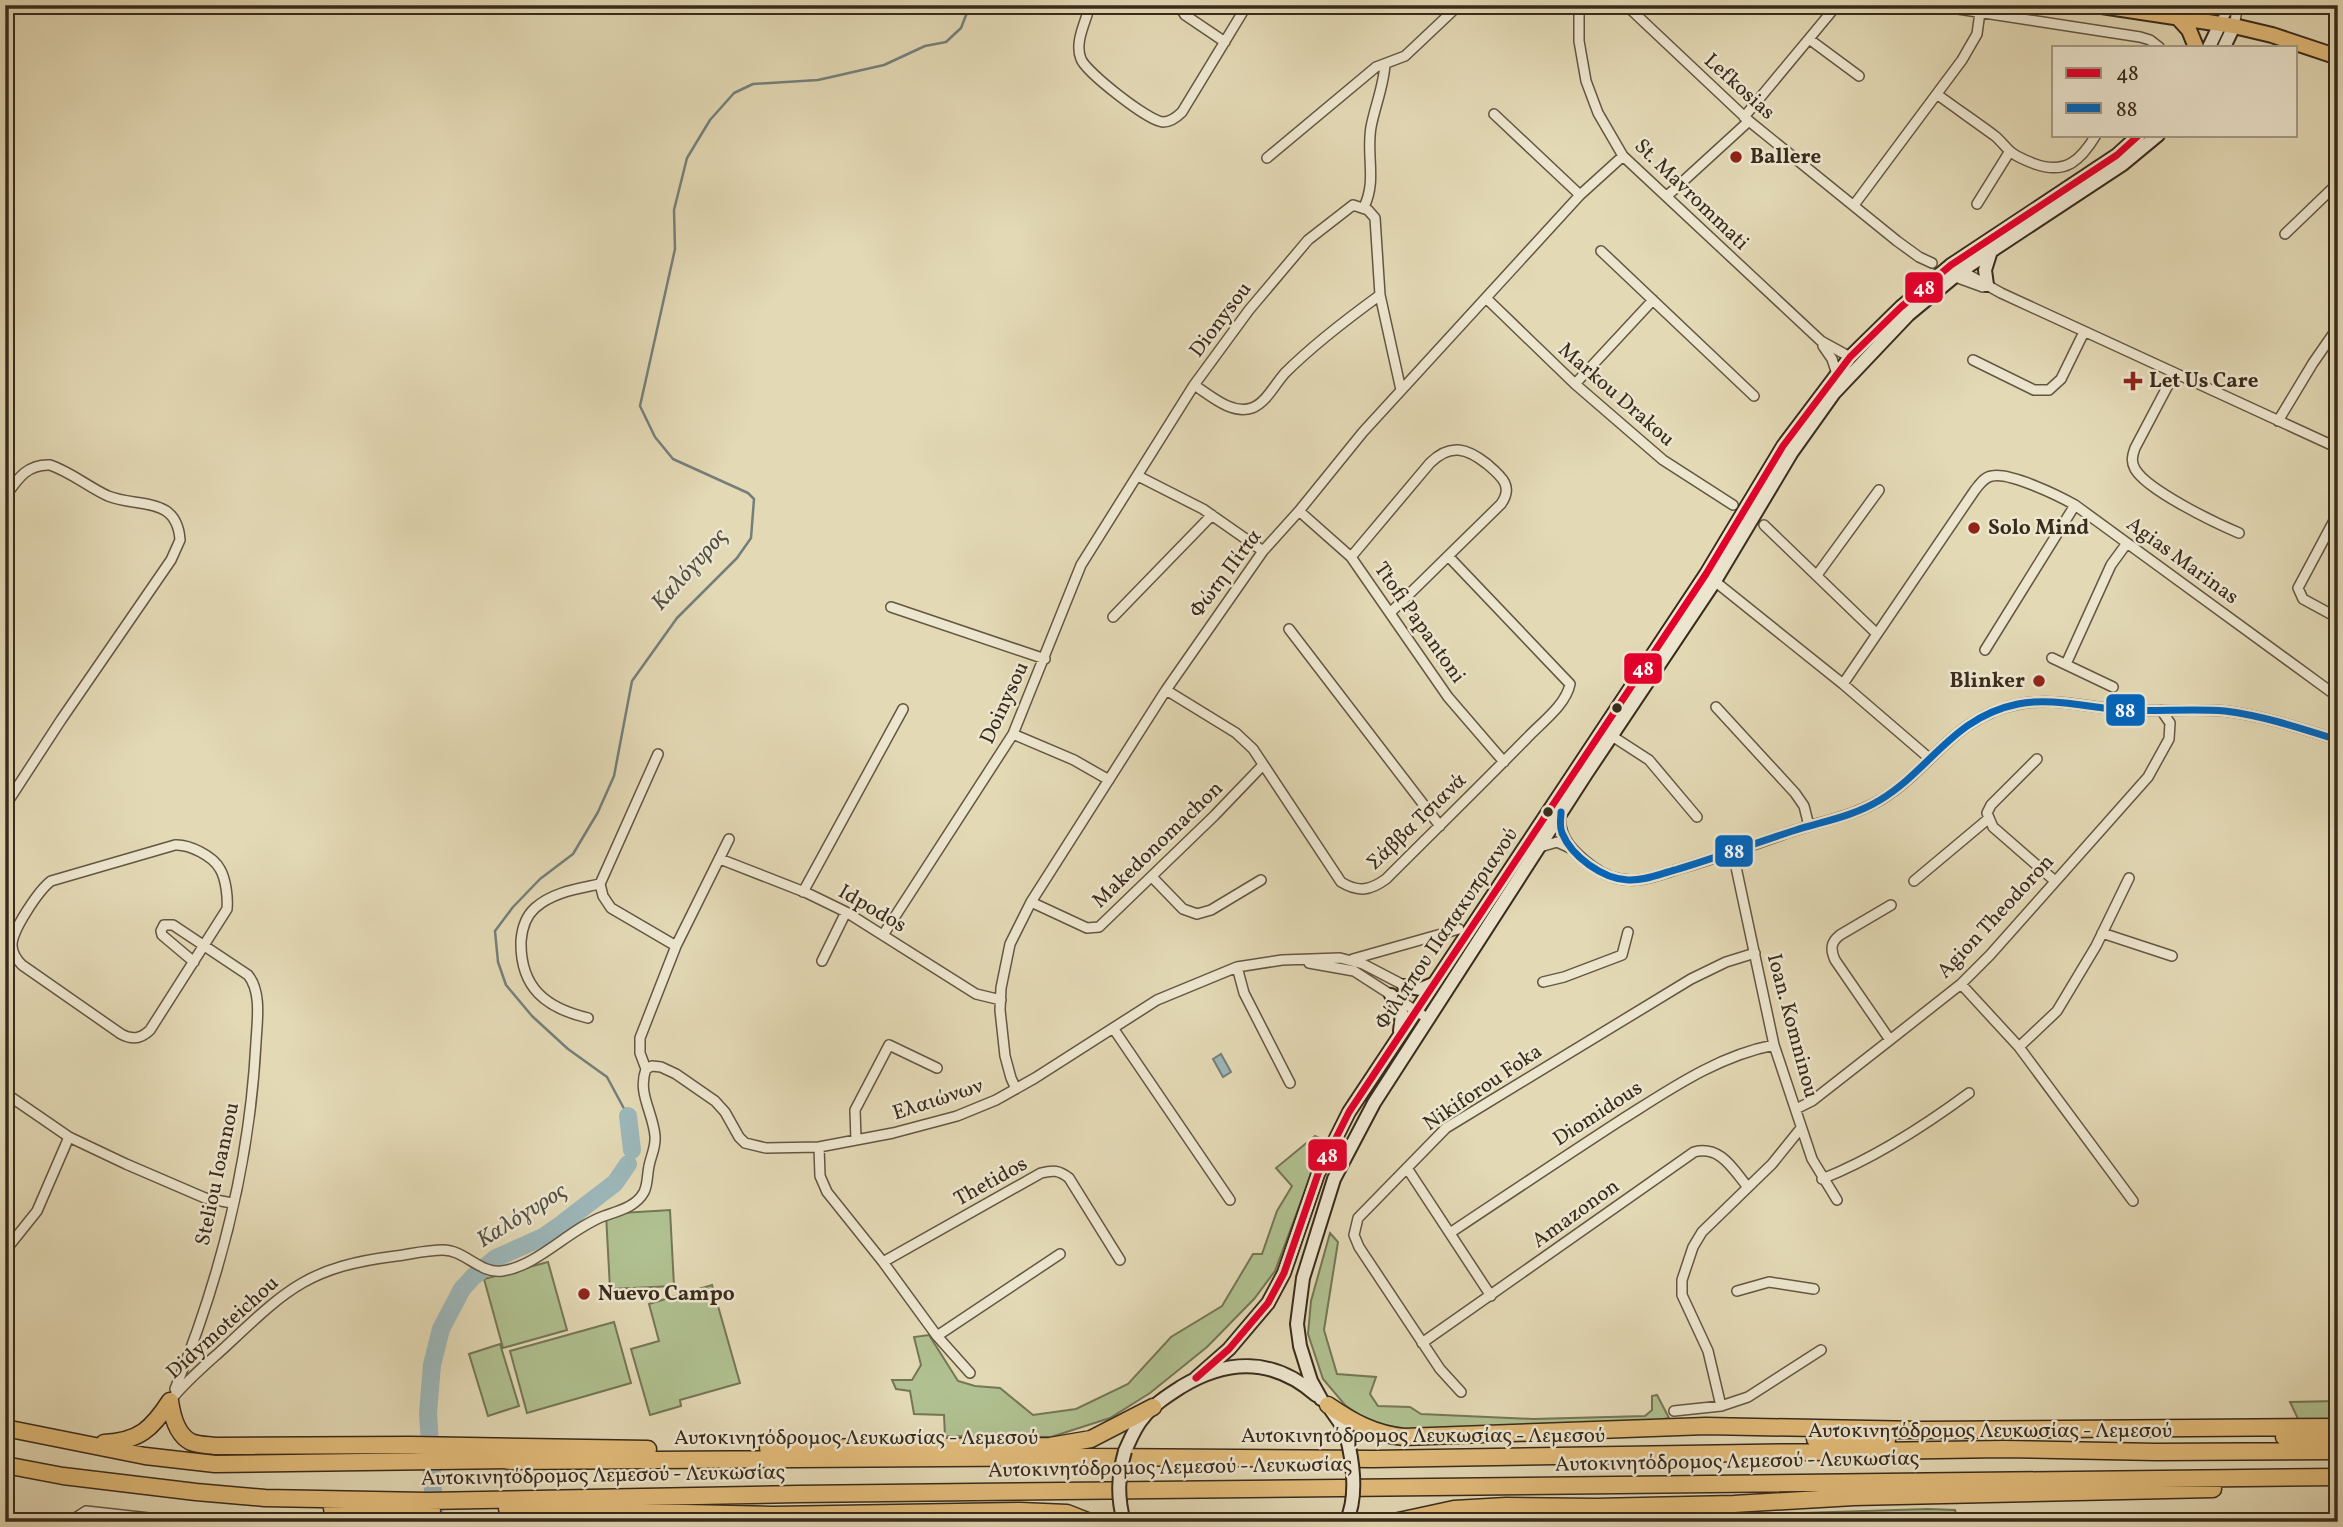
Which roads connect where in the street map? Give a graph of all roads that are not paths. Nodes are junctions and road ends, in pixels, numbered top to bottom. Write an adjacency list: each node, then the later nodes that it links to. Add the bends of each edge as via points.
1 (1090, 5): 18 (street, via 1079,46 1084,65 1160,121 1182,112)
2 (1178, 5): 18 (street, via 1185,15)
3 (1247, 5): 18 (street)
4 (1459, 5): 24 (street, via 1405,56)
5 (1579, 5): 33 (street, St. Mavrommati, via 1586,81)
6 (1837, 5): 17 (street)
7 (1932, 5): 13 (street)
8 (2005, 5): 14 (street)
9 (2095, 5): 15 (main road)
10 (2230, 5): 16 (street)
11 (2238, 5): 16 (street)
12 (1627, 6): 28 (street, Lefkosias)
13 (1980, 12): 14 (street); 26 (street, via 1973,42)
14 (1997, 14): 19 (street, via 2140,37)
15 (2178, 18): 16 (main road); 20 (main road)
16 (2227, 25): 21 (main road); 22 (main road); 23 (main road)
17 (1809, 39): 25 (street); 28 (street)
18 (1225, 42)
19 (2158, 46)
20 (2196, 46)
21 (2210, 46)
22 (2224, 46)
23 (2338, 57)
24 (1385, 64): 34 (street, via 1362,77); 40 (street, via 1371,128 1372,184)
25 (1858, 76)
26 (1938, 95): 32 (street); 39 (street)
27 (1494, 114): 36 (street)
28 (1746, 119): 37 (street); 39 (street, Lefkosias)
29 (2095, 136): 32 (street, via 2082,155 2056,168 2037,165)
30 (2138, 136): 44 (main road, Φίλιππου Παπακυπριανού)
31 (2157, 136): 43 (main road, Φίλιππου Παπακυπριανού, via 2123,164)
32 (2010, 151): 38 (street)
33 (1623, 156): 36 (street, Φώτη Πίττα); 37 (street, St. Mavrommati)
34 (1267, 158)
35 (2338, 183): 41 (street)
36 (1580, 195): 48 (street, Φώτη Πίττα)
37 (1667, 196): 53 (street, St. Mavrommati)
38 (1977, 204)
39 (1854, 205): 44 (street, Lefkosias, via 1919,257)
40 (1364, 208): 47 (street, via 1377,224); 59 (street, Dionysou, via 1353,205 1308,240)
41 (2285, 234)
42 (1601, 251): 49 (street)
43 (1991, 251): 44 (main road, Φίλιππου Παπακυπριανού); 45 (main road, via 1985,270)
44 (1948, 270): 45 (street, Lefkosias); 46 (street, Lefkosias); 54 (main road, Φίλιππου Παπακυπριανού, via 1901,307); 79 (main road, Φίλιππου Παπακυπριανού, via 1834,393)
45 (1987, 285): 46 (street, Lefkosias)
46 (2001, 293): 51 (street, Lefkosias)
47 (1380, 295): 59 (street, via 1319,342 1251,408 1226,406); 60 (street)
48 (1486, 298): 58 (street, Markou Drakou); 60 (street, Φώτη Πίττα)
49 (1653, 300): 58 (street); 61 (street)
50 (2338, 327): 52 (street)
51 (2084, 332): 55 (street, via 2061,379 2049,390 2034,390); 57 (street, Lefkosias)
52 (2334, 338): 62 (street)
53 (1821, 341): 54 (street, St. Mavrommati); 56 (street, St. Mavrommati)
54 (1850, 357): 56 (main road, Φίλιππου Παπακυπριανού)
55 (1973, 360)
56 (1837, 373): 79 (main road, Φίλιππου Παπακυπριανού, via 1783,446)
57 (2174, 374): 62 (street, Lefkosias); 73 (street, via 2134,452 2135,468 2147,482)
58 (1575, 384): 67 (street, Markou Drakou, via 1663,460)
59 (1194, 385): 64 (street, Dionysou)
60 (1401, 390): 69 (street, Φώτη Πίττα)
61 (1754, 396)
62 (2278, 421): 63 (street, Lefkosias)
63 (2338, 448)
64 (1138, 476): 71 (street); 88 (street, Doinysou, via 1081,565)
65 (1879, 489): 78 (street)
66 (5, 497): 106 (street, via 27,470 50,465 111,497 161,508 174,519 180,540)
67 (1733, 505)
68 (2075, 505): 74 (street, Agias Marinas); 85 (street, Agias Marinas, via 2041,488 1993,475 1984,480); 86 (street)
69 (1299, 510): 75 (street, Φώτη Πίττα); 76 (street, Ttofi Papantoni)
70 (2338, 513): 83 (street, via 2300,580 2298,592)
71 (1212, 515): 75 (street); 82 (street)
72 (1764, 525): 78 (street)
73 (2239, 533)
74 (2127, 543): 89 (street, via 2111,565); 93 (street, Agias Marinas)
75 (1263, 551): 92 (street, Φώτη Πίττα)
76 (1351, 557): 77 (street, via 1430,463 1447,450 1460,449 1477,456 1504,480 1506,496); 81 (street, Ttofi Papantoni)
77 (1449, 557): 81 (street); 103 (street, Σάββα Τσιανά, via 1570,684 1562,702)
78 (1817, 575): 85 (street)
79 (1711, 578): 90 (street); 98 (main road, Φίλιππου Παπακυπριανού); 141 (main road, Φίλιππου Παπακυπριανού)
80 (891, 607): 88 (street)
81 (1391, 612): 103 (street, Ttofi Papantoni, via 1448,697)
82 (1113, 617)
83 (2338, 618)
84 (1289, 629): 110 (street)
85 (1877, 634): 90 (street)
86 (1985, 650)
87 (2052, 658): 89 (street)
88 (1045, 659): 97 (street, Doinysou)
89 (2066, 664): 91 (street)
90 (1843, 684): 101 (street)
91 (2113, 687)
92 (1166, 690): 104 (street, Σάββα Τσιανά, via 1236,733); 105 (street, Φώτη Πίττα)
93 (2338, 697)
94 (1716, 707): 111 (street, via 1796,793)
95 (903, 709): 123 (street)
96 (2161, 710): 99 (street, via 2253,716); 101 (street, via 2022,703 1983,717); 121 (street, Agion Theodoron, via 2170,732 2154,770)
97 (1013, 734): 105 (street); 130 (street, Doinysou)
98 (1612, 736): 107 (main road, Φίλιππου Παπακυπριανού); 108 (street, via 1649,760)
99 (2338, 740)
100 (658, 754): 122 (street)
101 (1929, 758): 111 (street, via 1895,790 1867,807)
102 (2037, 759): 109 (street, via 1991,805)
103 (1503, 762): 110 (street, Σάββα Τσιανά)
104 (1263, 765): 110 (street, Σάββα Τσιανά, via 1338,879 1354,889 1380,883); 117 (street, Makedonomachon)
105 (1109, 780): 124 (street, Φώτη Πίττα)
106 (5, 806)
107 (1561, 812): 113 (main road, Φίλιππου Παπακυπριανού); 114 (street, via 1561,832)
108 (1697, 817)
109 (1988, 818): 120 (street); 121 (street)
110 (1440, 826)
111 (1809, 827): 115 (street)
112 (729, 839): 116 (street, Didymoteichou)
113 (1538, 847): 114 (street, via 1558,842); 146 (main road, Φίλιππου Παπακυπριανού)
114 (1574, 851): 115 (street, via 1601,873 1627,880)
115 (1733, 853): 133 (street, Ioan. Komninou)
116 (720, 859): 123 (street, Idpodos); 132 (street, Didymoteichou)
117 (1152, 877): 119 (street, via 1183,909 1197,914); 124 (street, Makedonomachon, via 1094,929)
118 (2129, 878): 129 (street)
119 (1261, 880)
120 (1914, 881)
121 (2055, 881): 142 (street, Agion Theodoron)
122 (600, 884): 132 (street, via 611,908); 148 (street, via 543,901 529,914 522,931 521,958 538,993 559,1009)
123 (803, 892): 126 (street, Idpodos)
124 (1031, 902): 145 (street, Φώτη Πίττα, via 1010,944)
125 (1891, 905): 151 (street, via 1840,934 1831,950)
126 (846, 912): 130 (street, Idpodos); 137 (street)
127 (1459, 929): 136 (street)
128 (1628, 932): 140 (street, via 1622,955)
129 (2102, 933): 134 (street); 153 (street, via 2057,1011)
130 (883, 935): 145 (street, Idpodos, via 976,994)
131 (205, 946): 138 (street); 138 (street, Steliou Ioannou, via 173,925 163,926 162,935); 138 (street, via 227,909 223,875 213,861 180,845 51,881 12,942 22,965 131,1038 150,1030); 171 (street, Steliou Ioannou, via 248,975 256,993 251,1116)
132 (676, 946): 155 (street, Didymoteichou, via 640,1038)
133 (1755, 953): 152 (street, Ioan. Komninou); 165 (street, Nikiforou Foka, via 1702,973 1505,1091 1446,1128)
134 (2172, 957)
135 (1282, 960): 136 (street, Ελαιώνων); 139 (street, Ελαιώνων); 144 (street, Ελαιώνων, via 1354,971)
136 (1351, 960): 143 (street, Ελαιώνων)
137 (822, 961)
138 (194, 962)
139 (1237, 967): 149 (street, Ελαιώνων, via 1157,1000); 156 (street, via 1244,993)
140 (1543, 982)
141 (1436, 983): 143 (main road, via 1421,989); 146 (main road, Φίλιππου Παπακυπριανού)
142 (1961, 984): 151 (street, Agion Theodoron); 153 (street)
143 (1404, 986): 146 (street, Ελαιώνων)
144 (1391, 995): 147 (street, Ελαιώνων); 150 (main road, via 1402,1014)
145 (1001, 1000): 157 (street, Φώτη Πίττα, via 1005,1056)
146 (1431, 1001): 147 (main road, Φίλιππου Παπακυπριανού)
147 (1422, 1015): 150 (main road, Φίλιππου Παπακυπριανού); 187 (main road, Φίλιππου Παπακυπριανού, via 1334,1178 1303,1278 1297,1324 1300,1346 1311,1381)
148 (588, 1018)
149 (1113, 1028): 157 (street, Ελαιώνων); 168 (street)
150 (1398, 1038): 184 (main road, Φίλιππου Παπακυπριανού, via 1349,1112 1318,1174 1284,1273 1268,1303 1229,1349)
151 (1890, 1040): 160 (street, Agion Theodoron)
152 (1774, 1045): 160 (street, Ioan. Komninou); 172 (street, Diomidous, via 1730,1057 1673,1087)
153 (2019, 1047): 170 (street)
154 (937, 1068): 163 (street, via 890,1045 855,1110)
155 (646, 1069): 164 (street, Ελαιώνων, via 652,1066 676,1074 715,1101 746,1143 766,1148); 186 (street, Didymoteichou, via 642,1086 655,1149 643,1194 634,1204 577,1229 522,1265 502,1271 485,1269 441,1250 359,1261 318,1273 268,1306)
156 (1290, 1083)
157 (1016, 1088): 163 (street, Ελαιώνων, via 957,1116)
158 (5, 1093): 162 (street)
159 (1969, 1093): 166 (street, via 1918,1129)
160 (1796, 1108): 161 (street, Ioan. Komninou)
161 (1801, 1128): 166 (street, Ioan. Komninou); 167 (street)
162 (69, 1136): 171 (street, via 205,1198); 173 (street, via 37,1211)
163 (856, 1140): 164 (street, Ελαιώνων)
164 (819, 1147): 176 (street, via 820,1177 827,1192)
165 (1407, 1168): 172 (street); 181 (street, Nikiforou Foka, via 1361,1214 1354,1235)
166 (1822, 1179): 169 (street, Ioan. Komninou)
167 (1747, 1186): 179 (street, Amazonon, via 1718,1153 1694,1152); 188 (street, via 1697,1239 1681,1286 1708,1351)
168 (1230, 1200)
169 (1837, 1200)
170 (2133, 1201)
171 (232, 1203): 186 (street, Steliou Ioannou, via 198,1333)
172 (1450, 1233): 179 (street)
173 (5, 1251)
174 (1060, 1254): 180 (street)
175 (1120, 1261): 176 (street, Thetidos, via 1069,1178 1052,1170)
176 (883, 1262): 180 (street)
177 (1814, 1289): 178 (street, via 1769,1282)
178 (1737, 1292)
179 (1491, 1296): 181 (street, Amazonon)
180 (937, 1336): 183 (street)
181 (1422, 1343): 185 (street, Nikiforou Foka)
182 (1821, 1350): 188 (street, via 1748,1397)
183 (970, 1373)
184 (1196, 1378): 187 (main road, via 1228,1366 1263,1368 1307,1387); 189 (main road)
185 (1461, 1392)
186 (170, 1401): 196 (highway, via 142,1434 116,1442); 198 (highway, via 180,1432 191,1442 215,1446)
187 (1324, 1402): 193 (highway, via 1366,1429 1404,1437); 208 (main road, Φίλιππου Παπακυπριανού, bridge, via 1345,1430 1349,1447 1354,1486)
188 (1721, 1406): 190 (street)
189 (1153, 1407): 198 (highway, via 1091,1439 1050,1446); 207 (main road, bridge, via 1125,1451 1118,1485)
190 (1674, 1411)
191 (2338, 1427): 193 (highway)
192 (5, 1428): 196 (highway, Αυτοκινητόδρομος Λευκωσίας - Λεμεσού)
193 (1669, 1429): 194 (highway, via 1827,1440)
194 (1936, 1440): 195 (highway, via 2206,1435); 197 (highway)
195 (2338, 1440)
196 (81, 1443): 200 (highway, Αυτοκινητόδρομος Λευκωσίας - Λεμεσού, via 215,1464)
197 (2003, 1449): 199 (highway, Αυτοκινητόδρομος Λευκωσίας - Λεμεσού); 200 (highway, Αυτοκινητόδρομος Λευκωσίας - Λεμεσού, via 1373,1459)
198 (658, 1450): 200 (highway)
199 (2338, 1451)
200 (507, 1461)
201 (5, 1465): 203 (highway, Αυτοκινητόδρομος Λεμεσού - Λευκωσίας, via 135,1486 265,1498 426,1506)
202 (2338, 1478): 203 (highway, Αυτοκινητόδρομος Λεμεσού - Λευκωσίας); 209 (highway, via 2212,1489 1506,1506 1454,1509)
203 (505, 1504): 206 (highway, via 774,1515 1020,1511 1067,1513)
204 (69, 1522): 205 (street, via 86,1511)
205 (185, 1522)
206 (1090, 1522)
207 (1124, 1522)
208 (1346, 1522)
209 (1394, 1522)

